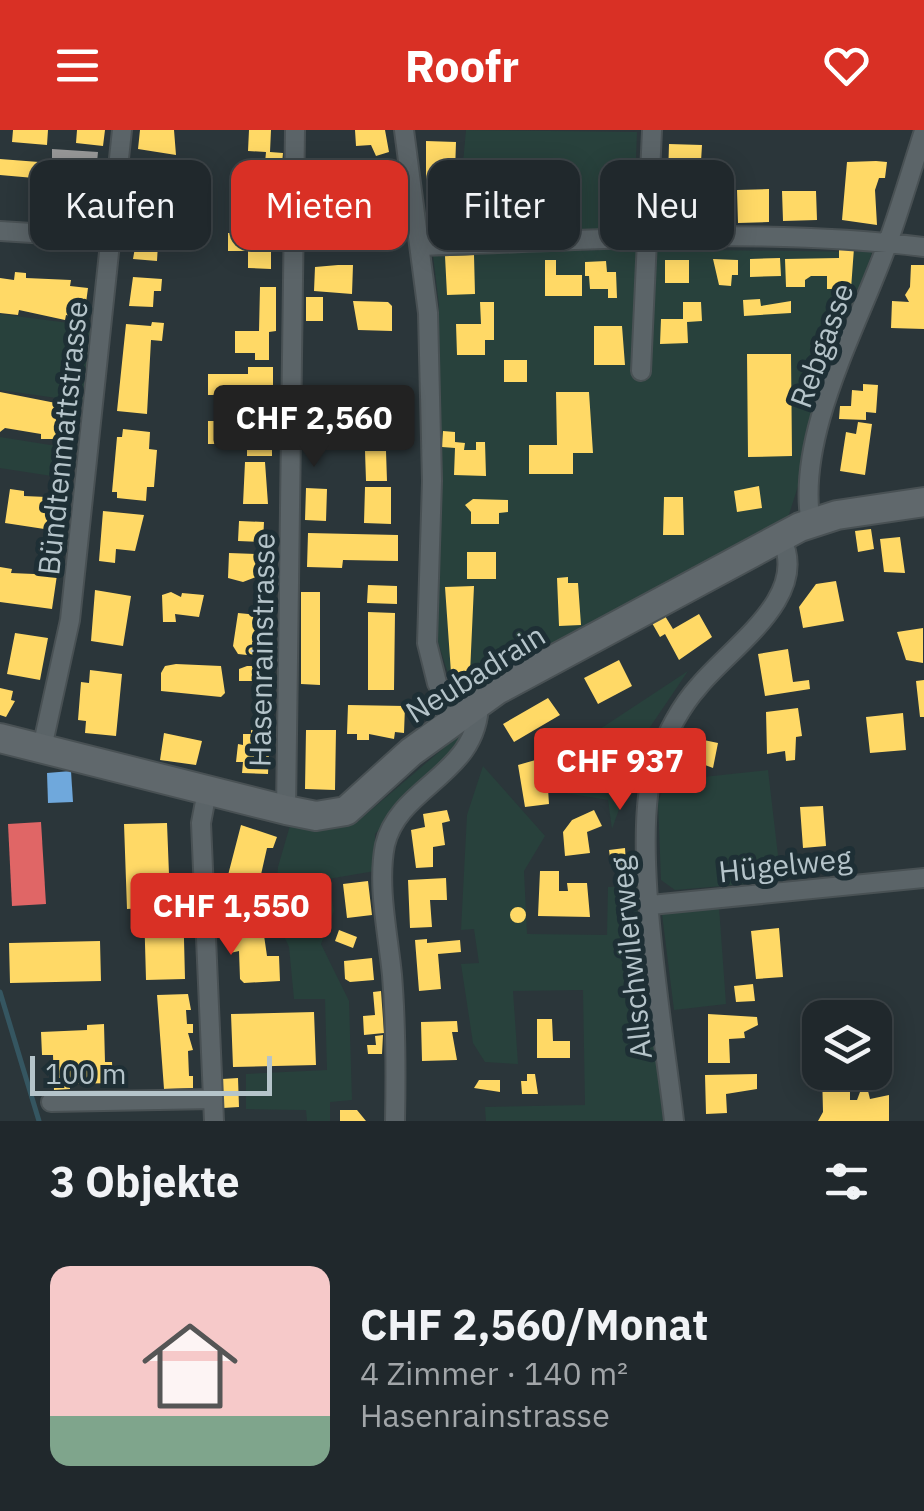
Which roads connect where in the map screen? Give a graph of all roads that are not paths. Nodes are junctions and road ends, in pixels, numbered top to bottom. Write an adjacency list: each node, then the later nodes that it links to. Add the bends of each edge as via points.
1 (122, 130): 6 (street, Bündtenmattstrasse)
2 (295, 130): 25 (street, Hasenrainstrasse)
3 (404, 130): 13 (street)
4 (652, 130): 7 (street)
5 (924, 131): 12 (street, Rebgasse)
6 (119, 160)
7 (651, 160)
8 (0, 231): 9 (street)
9 (30, 233)
10 (600, 240): 13 (street)
11 (734, 240): 12 (street)
12 (888, 243): 14 (street); 19 (street, Rebgasse, via 826,402 809,469)
13 (420, 246): 21 (street, via 432,477 427,643 438,682)
14 (924, 248)
15 (109, 250): 23 (street, Bündtenmattstrasse, via 70,620)
16 (647, 250): 17 (street)
17 (641, 372)
18 (924, 502): 19 (street, Neubadrain)
19 (811, 524): 20 (street, Neubadrain)
20 (781, 538): 21 (street, Neubadrain); 27 (street, Allschwilerweg, via 790,568 785,586 696,688 654,764 644,816)
21 (468, 710): 25 (street, Neubadrain, via 346,812); 31 (street, via 479,725 472,742 406,810 386,842)
22 (0, 738): 23 (street, Neubadrain)
23 (42, 748): 24 (street, Neubadrain)
24 (206, 791): 25 (street, Neubadrain); 28 (street, via 201,823)
25 (286, 810)
26 (924, 878): 27 (street, Hügelweg)
27 (651, 905): 32 (street, Allschwilerweg)
28 (213, 1099): 29 (street); 30 (street)
29 (51, 1102)
30 (214, 1121)
31 (395, 1121)
32 (674, 1121)

